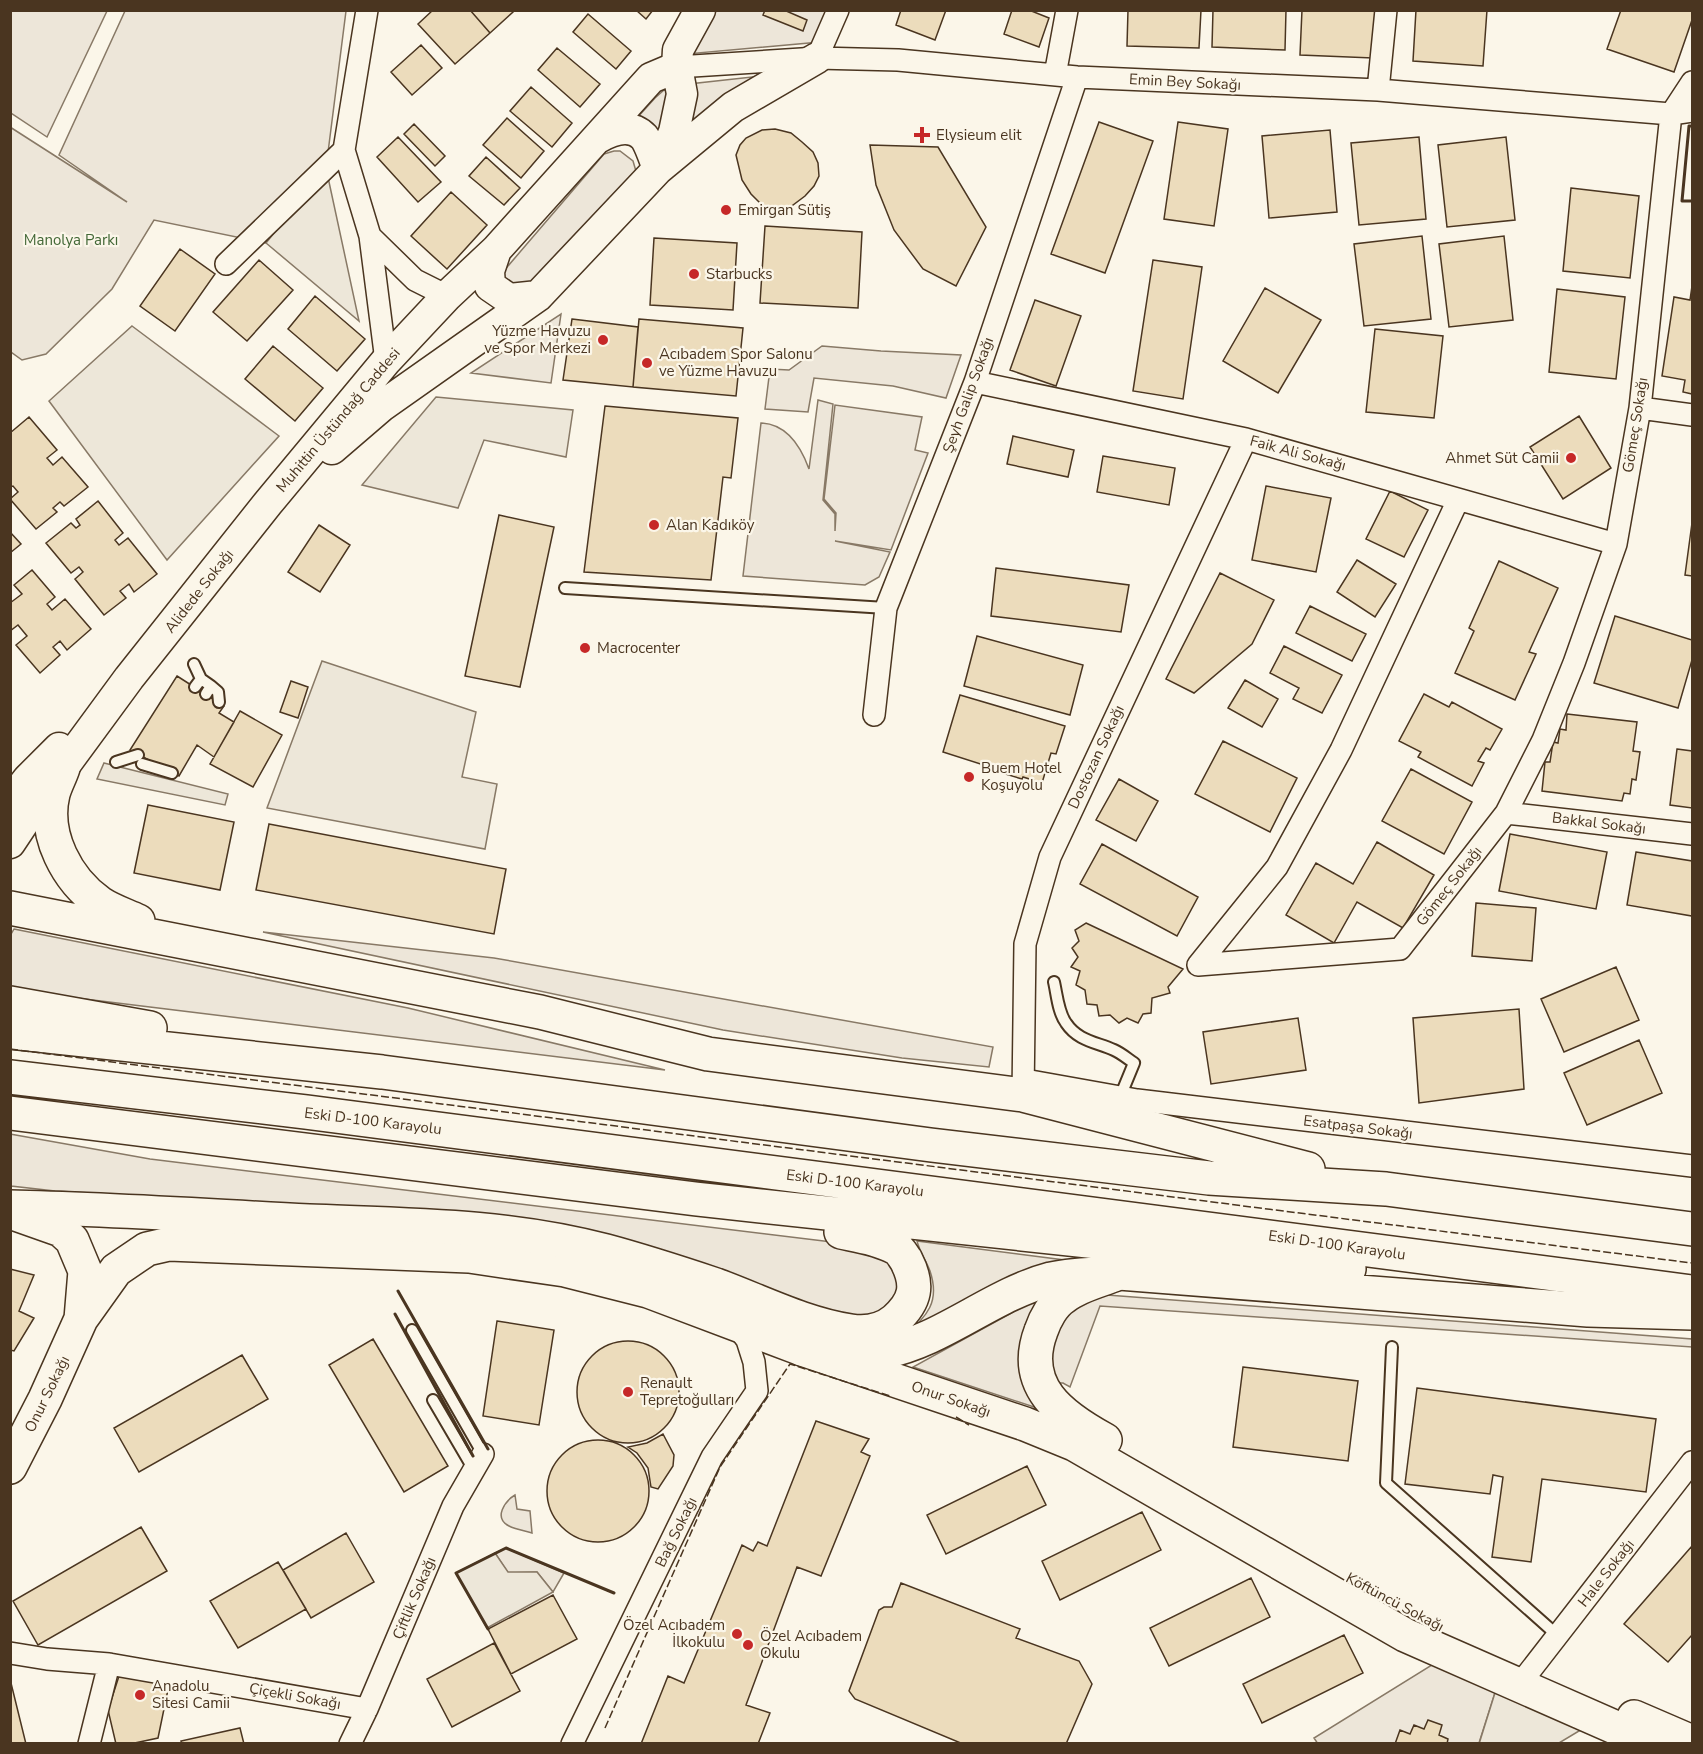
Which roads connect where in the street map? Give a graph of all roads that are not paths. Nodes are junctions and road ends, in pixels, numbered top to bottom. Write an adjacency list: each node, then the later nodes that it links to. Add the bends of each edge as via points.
1 (380, 10): 6 (street)
2 (700, 10): 8 (street, Muhittin Üstündağ Caddesi, via 678,50)
3 (838, 10): 7 (street)
4 (1067, 10): 9 (street)
5 (1386, 10): 12 (street)
6 (366, 18): 16 (street)
7 (817, 58): 8 (street, Emin Bey Sokağı); 9 (street, Emin Bey Sokağı, via 898,60); 17 (street, Muhittin Üstündağ Caddesi, via 733,108)
8 (677, 67): 15 (street, Muhittin Üstündağ Caddesi, via 651,78); 17 (street, Muhittin Üstündağ Caddesi, via 682,94 674,132)
9 (1055, 75): 10 (street, Emin Bey Sokağı)
10 (1077, 77): 12 (street, Emin Bey Sokağı); 24 (street, Şeyh Galip Sokağı)
11 (1692, 82): 14 (street)
12 (1378, 90): 14 (street, Emin Bey Sokağı)
13 (1692, 111): 14 (street, Emin Bey Sokağı)
14 (1671, 114): 25 (street, Gömeç Sokağı)
15 (598, 138): 17 (street, Muhittin Üstündağ Caddesi, via 613,129 629,129 644,137); 19 (street, Muhittin Üstündağ Caddesi)
16 (344, 150): 18 (street); 20 (street)
17 (658, 169): 22 (street, Muhittin Üstündağ Caddesi)
18 (370, 236): 21 (street, via 415,280); 23 (street)
19 (496, 250): 21 (street, Muhittin Üstündağ Caddesi); 22 (street, Muhittin Üstündağ Caddesi, via 489,271 490,286 509,298)
20 (225, 264)
21 (447, 296): 23 (street, Muhittin Üstündağ Caddesi)
22 (538, 296): 29 (street, Muhittin Üstündağ Caddesi, via 382,406)
23 (386, 361): 29 (street, Muhittin Üstündağ Caddesi)
24 (975, 381): 27 (street, Faik Ali Sokağı); 32 (street, Şeyh Galip Sokağı)
25 (1640, 408): 26 (street); 30 (street, Gömeç Sokağı)
26 (1692, 415)
27 (1246, 439): 28 (street, Faik Ali Sokağı); 51 (street, Dostozan Sokağı, via 1050,857 1024,944)
28 (1458, 500): 30 (street, Faik Ali Sokağı); 43 (street, Gömeç Sokağı, via 1341,750 1277,867 1198,965 1400,949)
29 (268, 503): 34 (street, Alidede Sokağı)
30 (1616, 544): 43 (street, Gömeç Sokağı, via 1543,740)
31 (565, 588): 32 (lane)
32 (886, 608): 36 (street, Şeyh Galip Sokağı)
33 (194, 664): 35 (lane, via 198,683 218,692)
34 (129, 678): 40 (street, Alidede Sokağı); 42 (street, Alidede Sokağı)
35 (219, 702)
36 (874, 715)
37 (140, 760): 38 (lane); 39 (lane); 41 (lane)
38 (116, 762)
39 (161, 767)
40 (63, 768): 45 (street, Alidede Sokağı); 47 (main road, via 53,795 55,843 64,865 98,901 138,920)
41 (172, 773)
42 (19, 785)
43 (1506, 813): 44 (street, Bakkal Sokağı)
44 (1692, 834)
45 (10, 843)
46 (10, 908): 47 (main road)
47 (308, 966): 51 (main road, via 540,1012 708,1054)
48 (1054, 982): 52 (lane, via 1061,1012 1072,1030 1134,1063)
49 (19, 1019): 55 (main road, via 931,1145 1209,1178)
50 (14, 1077): 60 (main road, Eski D-100 Karayolu)
51 (1024, 1088): 52 (street, Esatpaşa Sokağı); 55 (main road)
52 (1120, 1097): 54 (street, Esatpaşa Sokağı)
53 (10, 1113): 56 (main road)
54 (1692, 1166)
55 (1386, 1189): 58 (main road)
56 (696, 1199): 57 (main road, via 879,1240 899,1250 914,1276 914,1293 903,1313 890,1324 876,1330 854,1331 615,1254 538,1236 471,1228 76,1208); 60 (main road, via 1355,1270)
57 (10, 1209): 63 (main road, via 61,1230 72,1240 85,1272)
58 (1692, 1229)
59 (1119, 1273): 62 (main road, via 1588,1310); 67 (main road, via 1050,1280 993,1304 951,1328 882,1353); 69 (main road, via 1063,1298 1045,1319 1036,1342 1034,1362 1041,1386 1054,1406)
60 (1650, 1287): 61 (main road, Eski D-100 Karayolu)
61 (1692, 1292)
62 (1692, 1313)
63 (81, 1319): 64 (main road, Onur Sokağı, via 116,1270 147,1249 169,1244 480,1257 565,1270 648,1291); 72 (main road, Onur Sokağı)
64 (735, 1323): 67 (main road, Onur Sokağı); 82 (street, Bağ Sokağı, via 747,1340 757,1390 712,1457)
65 (412, 1330): 71 (lane)
66 (1392, 1347): 73 (lane, via 1386,1483)
67 (801, 1348): 69 (main road, Onur Sokağı, via 1074,1444)
68 (433, 1400): 71 (lane)
69 (1103, 1449): 76 (main road, Köftüncü Sokağı)
70 (1692, 1462): 73 (street, Hale Sokağı)
71 (478, 1463): 77 (street, Çiftlik Sokağı, via 453,1506)
72 (10, 1467)
73 (1557, 1635): 76 (street, Hale Sokağı)
74 (10, 1653): 75 (street, Çiçekli Sokağı)
75 (109, 1664): 77 (street, Çiçekli Sokağı); 80 (street)
76 (1525, 1676): 78 (main road, Köftüncü Sokağı)
77 (367, 1709): 81 (street, Çiftlik Sokağı)
78 (1643, 1737): 79 (main road, Köftüncü Sokağı)
79 (1692, 1742)
80 (89, 1743)
81 (350, 1743)
82 (572, 1743)

